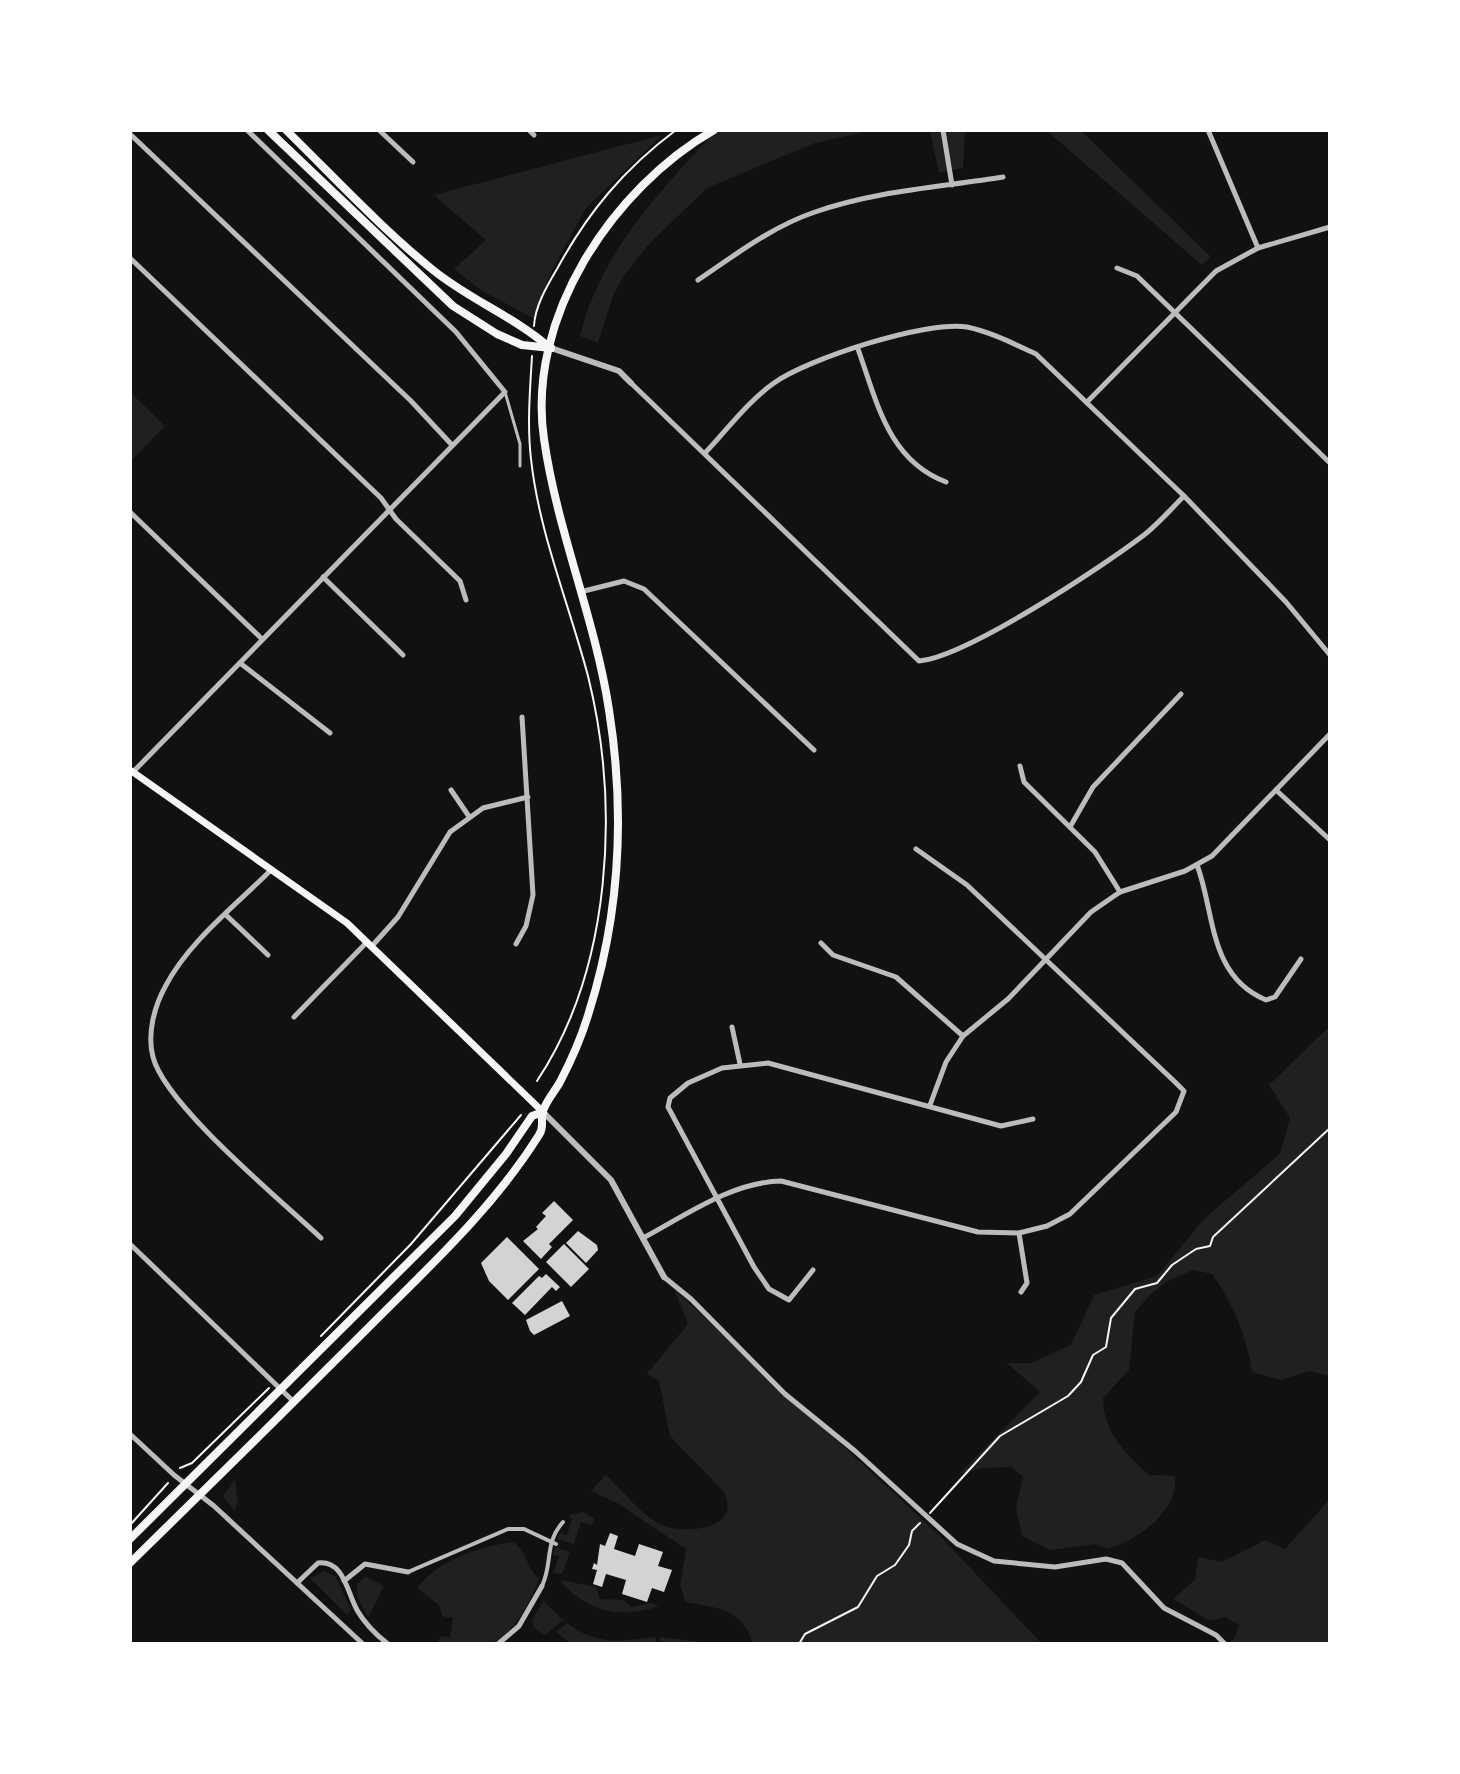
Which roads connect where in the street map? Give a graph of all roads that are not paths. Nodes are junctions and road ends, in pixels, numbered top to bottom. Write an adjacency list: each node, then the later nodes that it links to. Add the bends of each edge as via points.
1 (247, 130): 21 (street, via 456,332)
2 (268, 130): 18 (main road, via 453,306 522,345)
3 (286, 130): 18 (main road, via 433,271)
4 (379, 130): 9 (street)
5 (714, 130): 18 (main road, via 662,166 604,228 581,263)
6 (943, 130): 11 (street)
7 (1208, 130): 13 (street)
8 (130, 134): 23 (street)
9 (413, 162)
10 (1003, 177): 11 (street)
11 (952, 185): 16 (street, via 814,212)
12 (1330, 227): 13 (street)
13 (1258, 248): 17 (street, via 1216,271)
14 (130, 258): 29 (street)
15 (1117, 268): 17 (street, via 1137,276)
16 (698, 280)
17 (1175, 311): 22 (street); 25 (street)
18 (551, 348): 20 (street, via 619,371); 32 (main road, via 543,433)
19 (858, 349): 22 (street, via 908,332 967,327 1036,354); 24 (street, via 775,382); 27 (street, via 888,433 925,474)
20 (631, 383): 24 (street)
21 (505, 392): 23 (street); 26 (lane, via 520,444)
22 (1087, 402): 28 (street)
23 (452, 445): 29 (street)
24 (705, 453): 28 (street, via 919,661 933,660 1004,625 1147,532)
25 (1330, 463)
26 (520, 466)
27 (946, 482)
28 (1184, 496): 36 (street)
29 (390, 509): 31 (street); 33 (street, via 460,581)
30 (130, 512): 34 (street)
31 (323, 577): 34 (street); 35 (street)
32 (579, 593): 42 (street, via 624,581 644,589); 67 (main road, via 600,665 616,764 616,880 590,1011)
33 (466, 600)
34 (262, 639): 37 (street)
35 (403, 655)
36 (1330, 655)
37 (240, 663): 40 (street); 44 (street)
38 (1181, 694): 49 (street, via 1093,787)
39 (522, 717): 47 (street)
40 (330, 733)
41 (1330, 734): 46 (street)
42 (814, 750)
43 (1020, 766): 49 (street, via 1024,782)
44 (131, 772): 53 (main road)
45 (451, 790): 48 (street)
46 (1276, 790): 50 (street); 52 (street)
47 (528, 797): 48 (street); 58 (street, via 533,895)
48 (468, 815): 57 (street, via 439,847 398,917)
49 (1070, 827): 54 (street, via 1095,852)
50 (1330, 840)
51 (916, 849): 61 (street, via 967,885)
52 (1197, 865): 54 (street); 60 (street, via 1217,952 1237,978 1266,1000 1275,997)
53 (271, 870): 55 (street); 57 (main road)
54 (1120, 892): 61 (street, via 1091,912)
55 (226, 915): 59 (street); 71 (street, via 164,987 153,1019 153,1062 183,1110)
56 (821, 943): 64 (street, via 833,955 896,977)
57 (370, 944): 62 (street); 67 (main road)
58 (516, 944)
59 (268, 955)
60 (1301, 959)
61 (1045, 961): 64 (street); 70 (street, via 1184,1091 1176,1112 1084,1203 1047,1226)
62 (294, 1017)
63 (732, 1027): 65 (street)
64 (963, 1036): 66 (street, via 946,1062)
65 (740, 1064): 66 (street, via 768,1063); 69 (street, via 688,1083 668,1107)
66 (930, 1105): 68 (street, via 1001,1126)
67 (543, 1112): 72 (street, via 611,1180); 77 (main road, via 532,1116 455,1216); 78 (main road, via 542,1131 485,1209)
68 (1033, 1119)
69 (717, 1199): 70 (street, via 758,1182 781,1181 978,1232); 72 (street); 74 (street, via 769,1289 789,1300)
70 (1019, 1233): 76 (street, via 1027,1283)
71 (321, 1238)
72 (643, 1238): 75 (street)
73 (130, 1244): 77 (street)
74 (813, 1270)
75 (664, 1277): 94 (street, via 785,1394 957,1544 994,1561 1055,1567 1106,1559 1122,1563 1164,1608)
76 (1021, 1292)
77 (278, 1387): 78 (street); 80 (main road)
78 (294, 1402): 81 (main road)
79 (130, 1434): 80 (street)
80 (185, 1484): 81 (street); 83 (main road)
81 (200, 1494): 86 (main road); 89 (street)
82 (563, 1522): 84 (street)
83 (130, 1539)
84 (550, 1542): 85 (street); 87 (street, via 524,1529 508,1529); 90 (street, via 549,1571)
85 (556, 1544)
86 (130, 1563)
87 (408, 1572): 88 (street, via 365,1564)
88 (344, 1581): 89 (street, via 337,1569 322,1562); 92 (street, via 363,1619)
89 (297, 1583): 91 (street)
90 (542, 1586): 93 (street, via 519,1626)
91 (363, 1644)
92 (388, 1644)
93 (498, 1644)
94 (1225, 1644)

